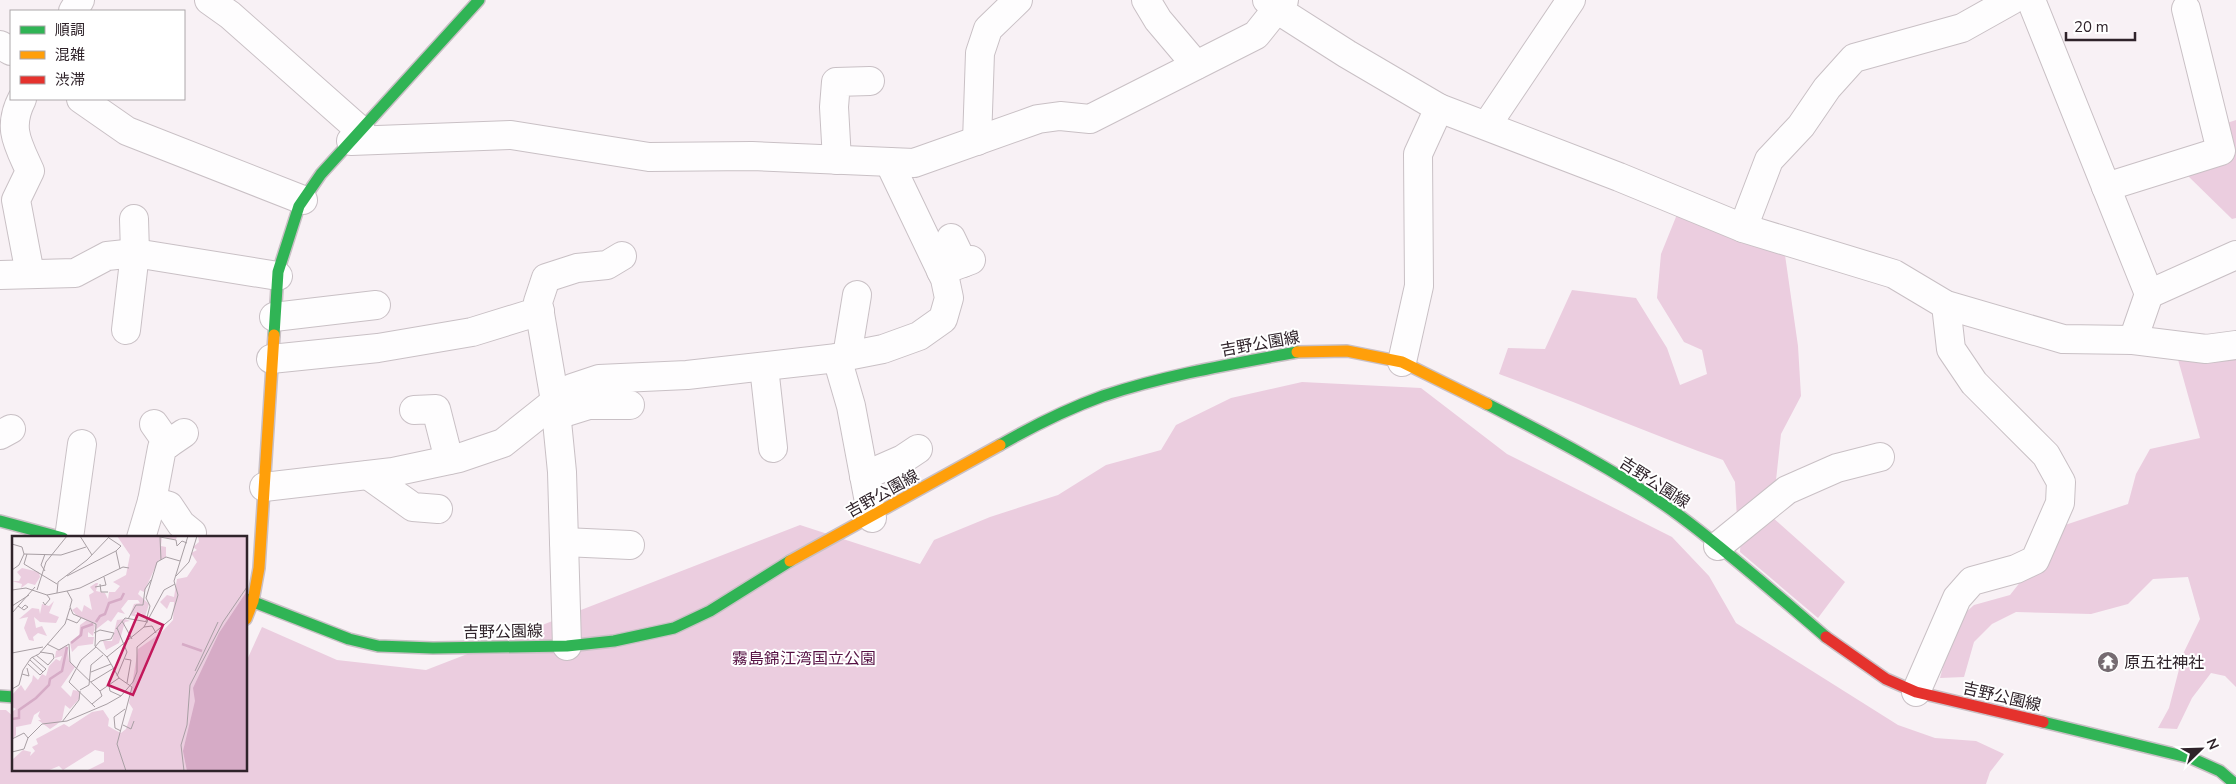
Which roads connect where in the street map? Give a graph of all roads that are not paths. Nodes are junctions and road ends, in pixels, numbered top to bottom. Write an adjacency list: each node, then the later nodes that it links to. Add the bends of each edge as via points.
1 (209, 0): 16 (street, via 230,15)
2 (479, 0): 16 (main road)
3 (1018, 0): 17 (street, via 988,29 980,53)
4 (1146, 0): 10 (street, via 1158,20)
5 (1571, 0): 15 (street)
6 (2012, 0): 23 (street, via 1962,28 1854,58 1827,88 1802,126 1768,160)
7 (2031, 0): 20 (street)
8 (1276, 3): 10 (street, via 1256,35); 14 (street, via 1347,54)
9 (2186, 9): 20 (street, via 2220,150)
10 (1196, 65): 17 (street, via 1090,119 1060,116 1038,120)
11 (870, 82): 18 (street, via 836,82)
12 (21, 100): 29 (street, via 15,112 14,134 30,171 16,200)
13 (82, 100): 21 (street, via 127,131)
14 (1439, 108): 15 (street); 43 (street, via 1418,154 1419,286)
15 (1487, 125): 23 (street)
16 (356, 136): 18 (street, via 511,135 649,157 752,156); 21 (main road, via 321,174)
17 (977, 141): 19 (street, via 914,164)
18 (837, 160): 19 (street)
19 (889, 162): 28 (street)
20 (2106, 188): 32 (street)
21 (303, 200): 31 (main road)
22 (134, 219): 25 (street)
23 (1743, 228): 35 (street, via 1894,274)
24 (951, 238): 28 (street)
25 (135, 253): 29 (street, via 107,256 75,273); 31 (street); 38 (street)
26 (2236, 255): 32 (street)
27 (622, 256): 36 (street, via 607,265 577,268 546,278 538,302)
28 (958, 265): 41 (street, via 943,319 919,336 882,349)
29 (30, 274): 30 (street)
30 (0, 275)
31 (278, 276): 37 (main road)
32 (2148, 294): 39 (street)
33 (857, 295): 41 (street)
34 (376, 305): 37 (street)
35 (1946, 305): 39 (street, via 2063,339); 70 (street, via 1950,349 1974,383 2046,455 2061,482 2060,503 2036,560 2016,570 1972,581 1957,598)
36 (540, 311): 42 (street, via 472,332 378,348); 46 (street)
37 (274, 317): 42 (main road)
38 (126, 330)
39 (2133, 340): 40 (street, via 2206,349)
40 (2236, 345)
41 (842, 357): 44 (street); 55 (street)
42 (271, 359): 56 (main road)
43 (1402, 362): 59 (main road, 吉野公園線, via 1347,350 1302,351 1197,371 1104,396 1039,423); 67 (main road, 吉野公園線, via 1603,467 1679,515)
44 (764, 366): 46 (street, via 687,375 599,379 572,388); 50 (street)
45 (630, 405): 46 (street)
46 (556, 408): 53 (street, via 503,443); 65 (street)
47 (414, 410): 53 (street, via 436,409)
48 (169, 434): 57 (street, via 162,448)
49 (82, 444): 63 (street)
50 (773, 448)
51 (918, 449): 55 (street)
52 (1880, 457): 67 (street, via 1837,468 1786,490)
53 (449, 460): 54 (street)
54 (368, 475): 56 (street); 58 (street, via 413,507)
55 (864, 476): 59 (street)
56 (264, 487): 68 (main road, via 259,568)
57 (152, 501): 61 (street, via 169,506 181,524); 64 (street)
58 (438, 509)
59 (872, 518): 69 (main road, 吉野公園線, via 808,551 710,611 674,628 614,641)
60 (0, 521): 62 (main road)
61 (192, 533)
62 (56, 536)
63 (69, 536)
64 (142, 536)
65 (564, 542): 66 (street); 69 (street)
66 (630, 545)
67 (1718, 546): 70 (main road, 吉野公園線, via 1836,646 1886,679)
68 (250, 600): 69 (main road, 吉野公園線, via 349,640 378,646)
69 (567, 646)
70 (1916, 692): 71 (main road, 吉野公園線, via 2161,750 2221,770)
71 (2235, 784)

